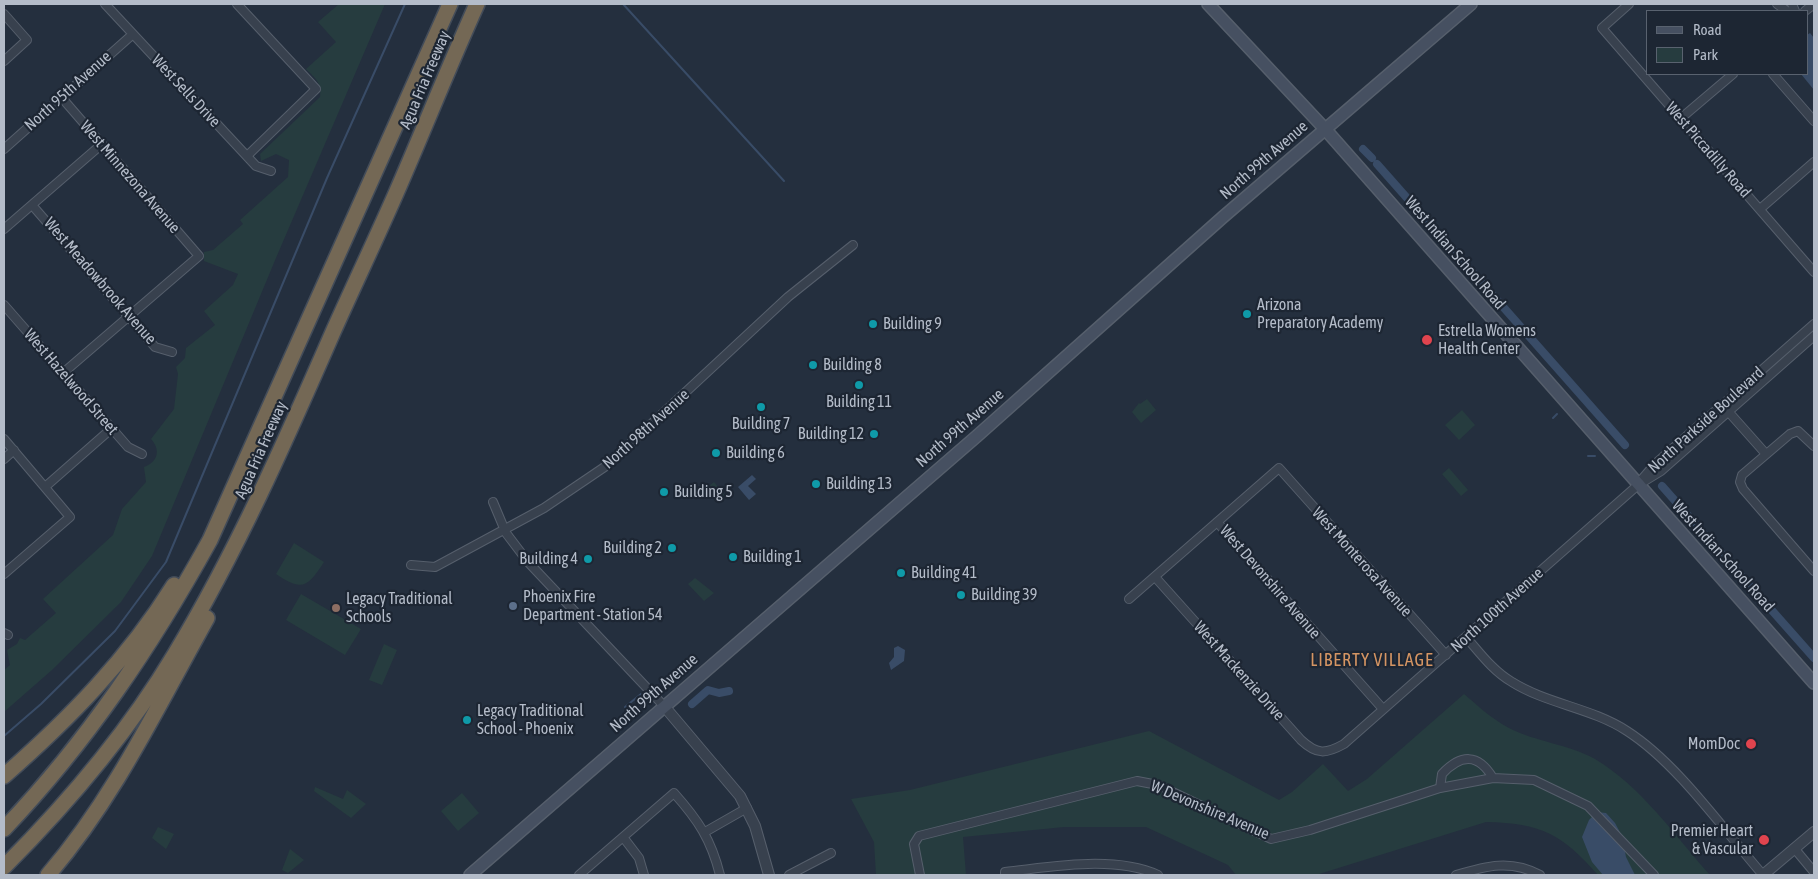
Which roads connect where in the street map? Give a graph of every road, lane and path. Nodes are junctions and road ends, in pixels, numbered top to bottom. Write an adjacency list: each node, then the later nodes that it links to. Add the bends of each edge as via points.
1 (104, 4): 11 (street, West Sells Drive)
2 (237, 4): 21 (street, via 316,89)
3 (441, 4): 24 (highway, via 386,132)
4 (450, 4): 24 (highway, Agua Fria Freeway)
5 (477, 4): 25 (highway, Agua Fria Freeway)
6 (489, 4): 25 (highway, via 422,153)
7 (1208, 4): 18 (main road, West Indian School Road)
8 (1471, 4): 18 (main road, North 99th Avenue)
9 (1629, 4): 16 (street, West Piccadilly Road, via 1602,28)
10 (4, 14): 12 (street, via 27,40)
11 (133, 34): 15 (street, North 95th Avenue); 21 (street, West Sells Drive)
12 (4, 61)
13 (1732, 75): 16 (street)
14 (1774, 75): 17 (street)
15 (62, 98): 19 (street, West Minnezona Avenue); 20 (street, North 95th Avenue)
16 (1680, 119): 27 (street, West Piccadilly Road)
17 (1814, 121)
18 (1325, 129): 48 (main road, West Indian School Road); 61 (main road, North 99th Avenue)
19 (102, 144): 26 (street); 32 (street, West Minnezona Avenue, via 198,256)
20 (4, 149)
21 (247, 156): 23 (street, West Sells Drive, via 256,166)
22 (1814, 162): 27 (street)
23 (272, 171)
24 (373, 178): 40 (highway, Agua Fria Freeway)
25 (396, 193): 46 (highway, Agua Fria Freeway)
26 (32, 205): 28 (street); 32 (street, West Meadowbrook Avenue)
27 (1760, 209): 30 (street, West Piccadilly Road)
28 (4, 229)
29 (853, 245): 52 (street, North 98th Avenue, via 788,297 606,466 544,508)
30 (1814, 272)
31 (4, 305): 36 (street, West Hazelwood Street)
32 (129, 316): 35 (street, West Meadowbrook Avenue, via 155,347); 36 (street)
33 (1814, 324): 37 (street, North Parkside Boulevard)
34 (1814, 336): 38 (street, North Parkside Boulevard)
35 (172, 352)
36 (63, 373): 39 (street, West Hazelwood Street)
37 (1722, 404): 38 (street); 48 (street, North Parkside Boulevard, via 1655,464)
38 (1728, 411): 45 (street); 48 (street, North Parkside Boulevard, via 1661,471)
39 (112, 429): 44 (street, West Hazelwood Street, via 128,447); 49 (street)
40 (257, 438): 64 (highway, via 236,467 196,547 149,623 89,696); 68 (highway, Agua Fria Freeway, via 210,540 144,653 94,724)
41 (4, 439): 43 (street)
42 (1814, 446): 45 (street, via 1798,430)
43 (14, 450): 47 (street); 49 (street)
44 (142, 454)
45 (1766, 454): 54 (street, via 1742,475 1740,482)
46 (278, 455): 74 (highway, Agua Fria Freeway, via 210,594 158,680 68,799); 77 (highway, via 272,489 253,532 163,701 112,791)
47 (4, 459)
48 (1638, 485): 58 (street, North 100th Avenue); 60 (main road, West Indian School Road)
49 (45, 488): 55 (street, via 70,518)
50 (493, 502): 52 (street)
51 (1217, 522): 56 (street); 59 (street, West Monterosa Avenue, via 1278,468); 62 (street, West Devonshire Avenue)
52 (505, 529): 53 (street, North 98th Avenue, via 435,567); 61 (street, via 528,562)
53 (411, 565)
54 (1814, 571)
55 (4, 574)
56 (1155, 577): 57 (street); 63 (street, West Mackenzie Drive, via 1301,740 1312,750)
57 (1129, 599)
58 (1466, 637): 59 (street, North 100th Avenue); 89 (street, via 1511,682 1529,692 1604,718 1656,752)
59 (1446, 655): 62 (street, North 100th Avenue)
60 (1814, 683)
61 (664, 706): 67 (street); 78 (main road, North 99th Avenue)
62 (1383, 710): 63 (street, North 100th Avenue)
63 (1330, 752)
64 (4, 776)
65 (1493, 778): 66 (street, W Devonshire Avenue); 66 (street, via 1486,766 1474,759 1461,760 1442,774); 88 (street, W Devonshire Avenue, via 1534,780 1588,806)
66 (1440, 788): 84 (street, W Devonshire Avenue, via 1310,830 1271,839 1158,785 1137,781 919,836 914,844)
67 (748, 808): 69 (street); 82 (street)
68 (4, 829)
69 (705, 832): 71 (street, via 674,793); 81 (street)
70 (1814, 832): 72 (street)
71 (623, 837): 79 (street); 80 (street, via 639,858)
72 (1794, 848): 75 (street); 89 (street)
73 (830, 853): 83 (street)
74 (4, 867)
75 (1814, 872)
76 (1005, 874): 85 (street, via 1094,865 1135,866)
77 (48, 875)
78 (470, 875)
79 (579, 875)
80 (644, 875)
81 (720, 875)
82 (769, 875)
83 (789, 875)
84 (920, 875)
85 (1158, 875)
86 (1456, 875): 87 (street, via 1502,864 1518,866)
87 (1540, 875)
88 (1654, 875)
89 (1763, 875)

